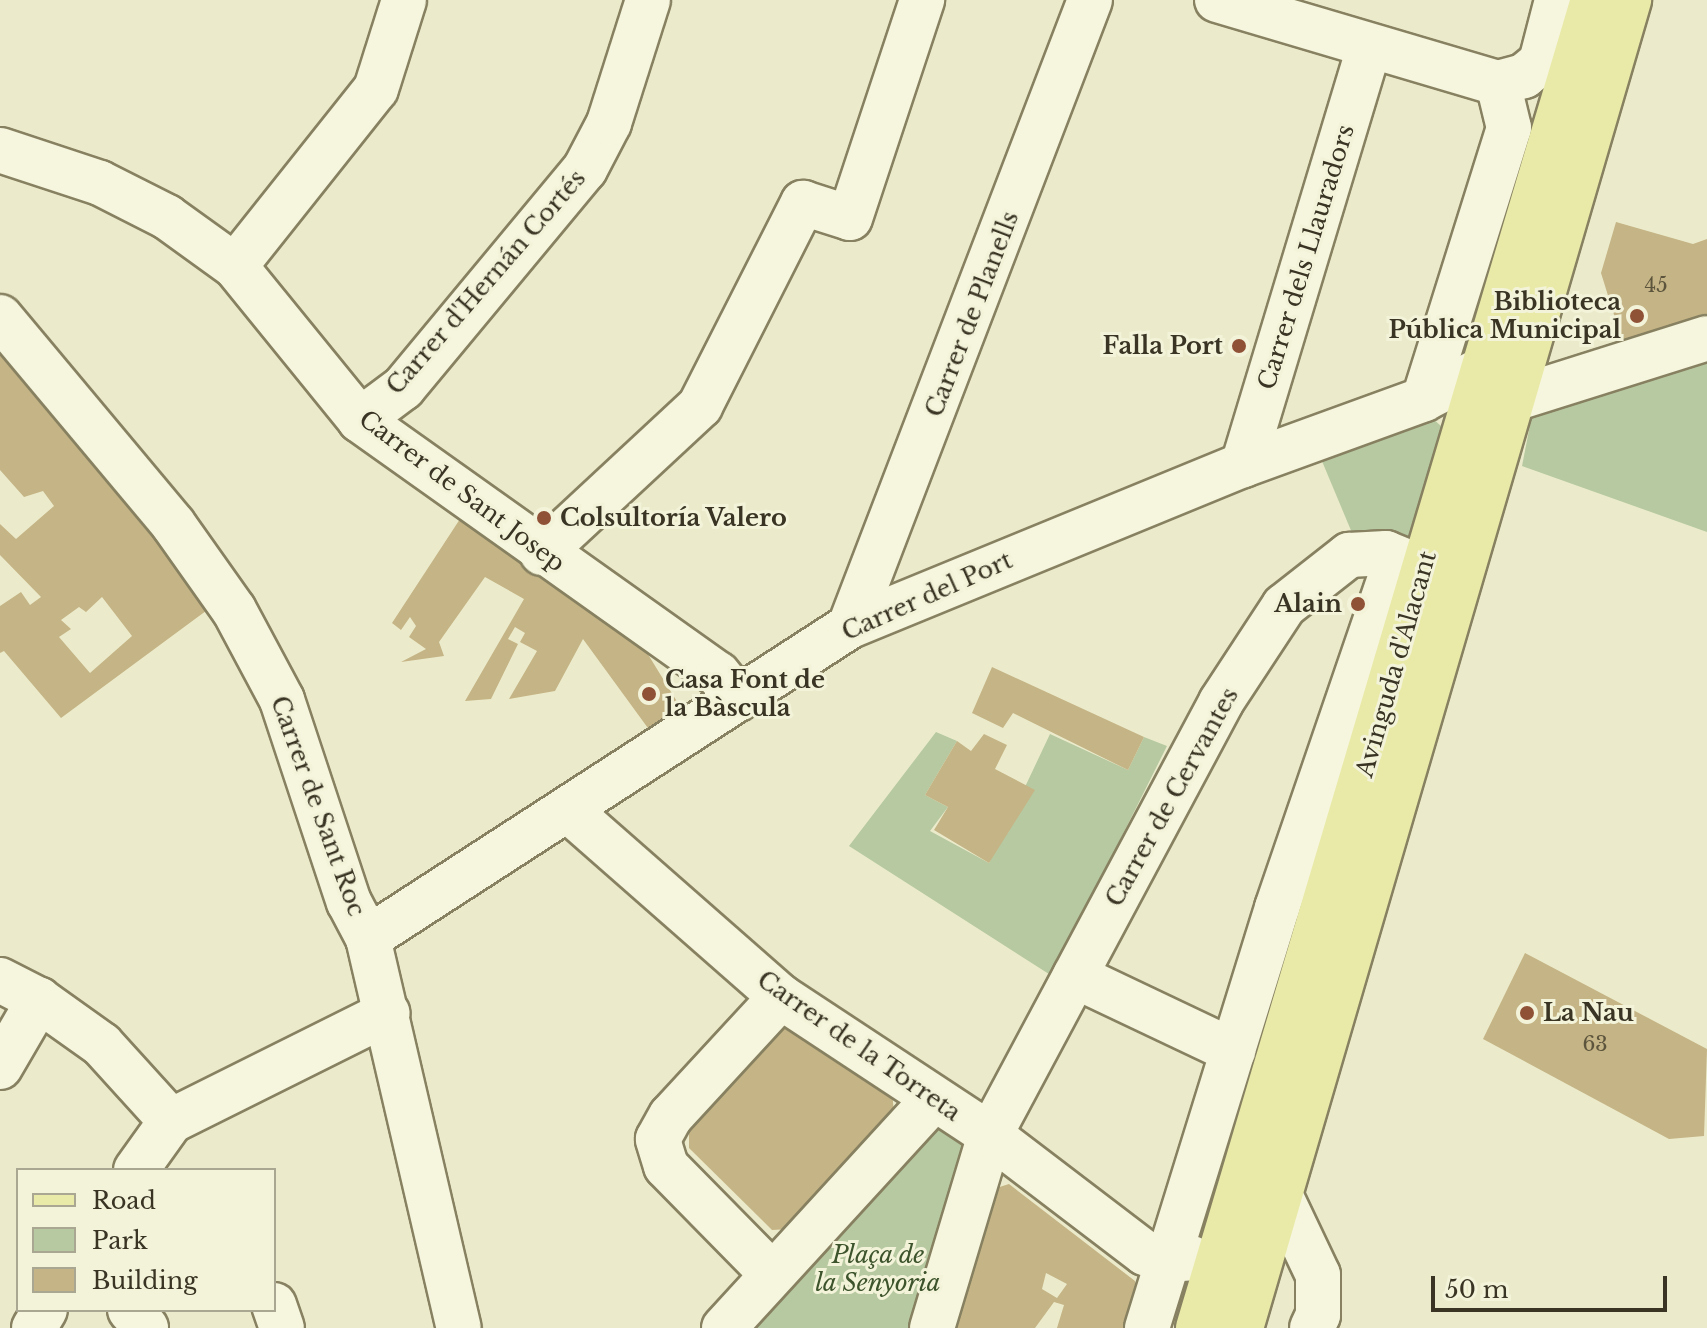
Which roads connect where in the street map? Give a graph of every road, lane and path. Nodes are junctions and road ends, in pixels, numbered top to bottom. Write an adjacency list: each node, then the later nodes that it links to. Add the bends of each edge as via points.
1 (404, 0): 12 (street, via 376,89)
2 (648, 0): 19 (street, Carrer d'Hernán Cortés, via 609,123 585,169 403,388)
3 (922, 0): 21 (street, via 850,218 803,203 700,406)
4 (1090, 0): 23 (street, Carrer de Planells)
5 (1217, 0): 9 (street)
6 (1557, 0): 10 (street, via 1541,62 1524,76)
7 (1593, 0): 16 (main road, Avinguda d'Alacant)
8 (1629, 0): 15 (main road, Avinguda d'Alacant)
9 (1369, 48): 10 (street); 20 (street, Carrer dels Llauradors)
10 (1498, 83): 18 (street, via 1509,128)
11 (0, 150): 12 (street, Carrer de Sant Josep, via 100,183 167,217)
12 (235, 266): 19 (street, Carrer de Sant Josep)
13 (0, 317): 26 (street, Carrer de Sant Roc, via 173,524 234,610 282,700 349,902)
14 (1707, 338): 17 (street)
15 (1532, 344): 16 (street, Carrer del Port); 17 (main road, Avinguda d'Alacant)
16 (1480, 371): 18 (street, Carrer del Port); 22 (main road, Avinguda d'Alacant)
17 (1517, 398): 38 (main road, Avinguda d'Alacant)
18 (1424, 399): 20 (street, Carrer del Port)
19 (360, 420): 21 (street, Carrer de Sant Josep)
20 (1243, 465): 23 (street, Carrer del Port)
21 (542, 553): 24 (street, Carrer de Sant Josep, via 718,674)
22 (1411, 563): 27 (street, Carrer de Cervantes, via 1349,555 1284,606 1221,702); 32 (street, Avinguda d'Alacant); 39 (main road, Avinguda d'Alacant)
23 (850, 626): 24 (street, Carrer del Port)
24 (738, 699): 25 (street, Carrer del Port)
25 (568, 810): 26 (street, Carrer del Port); 29 (street, Carrer de la Torreta)
26 (368, 938): 31 (street, Carrer de Sant Roc)
27 (1075, 976): 32 (street); 36 (street, Carrer de Cervantes)
28 (0, 980): 30 (street)
29 (781, 997): 34 (street, Carrer de la Torreta); 41 (street, via 671,1116 658,1139 666,1166)
30 (39, 1000): 33 (street); 35 (street, via 102,1045)
31 (388, 1013): 35 (street); 44 (street, Carrer de Sant Roc)
32 (1233, 1051): 40 (street, Avinguda d'Alacant)
33 (0, 1067)
34 (932, 1101): 36 (street, Carrer de la Torreta); 41 (street)
35 (171, 1121): 37 (street)
36 (990, 1135): 40 (street, Carrer de la Torreta, via 1145,1253); 46 (street)
37 (144, 1166)
38 (1281, 1197): 49 (main road, Avinguda d'Alacant); 50 (street, via 1318,1275 1318,1315)
39 (1221, 1257): 40 (street); 48 (main road, Avinguda d'Alacant)
40 (1166, 1260): 47 (street, Avinguda d'Alacant)
41 (772, 1274): 45 (street)
42 (132, 1312): 43 (street)
43 (146, 1328)
44 (459, 1328)
45 (724, 1328)
46 (932, 1328)
47 (1147, 1328)
48 (1198, 1328)
49 (1241, 1328)
50 (1312, 1328)

